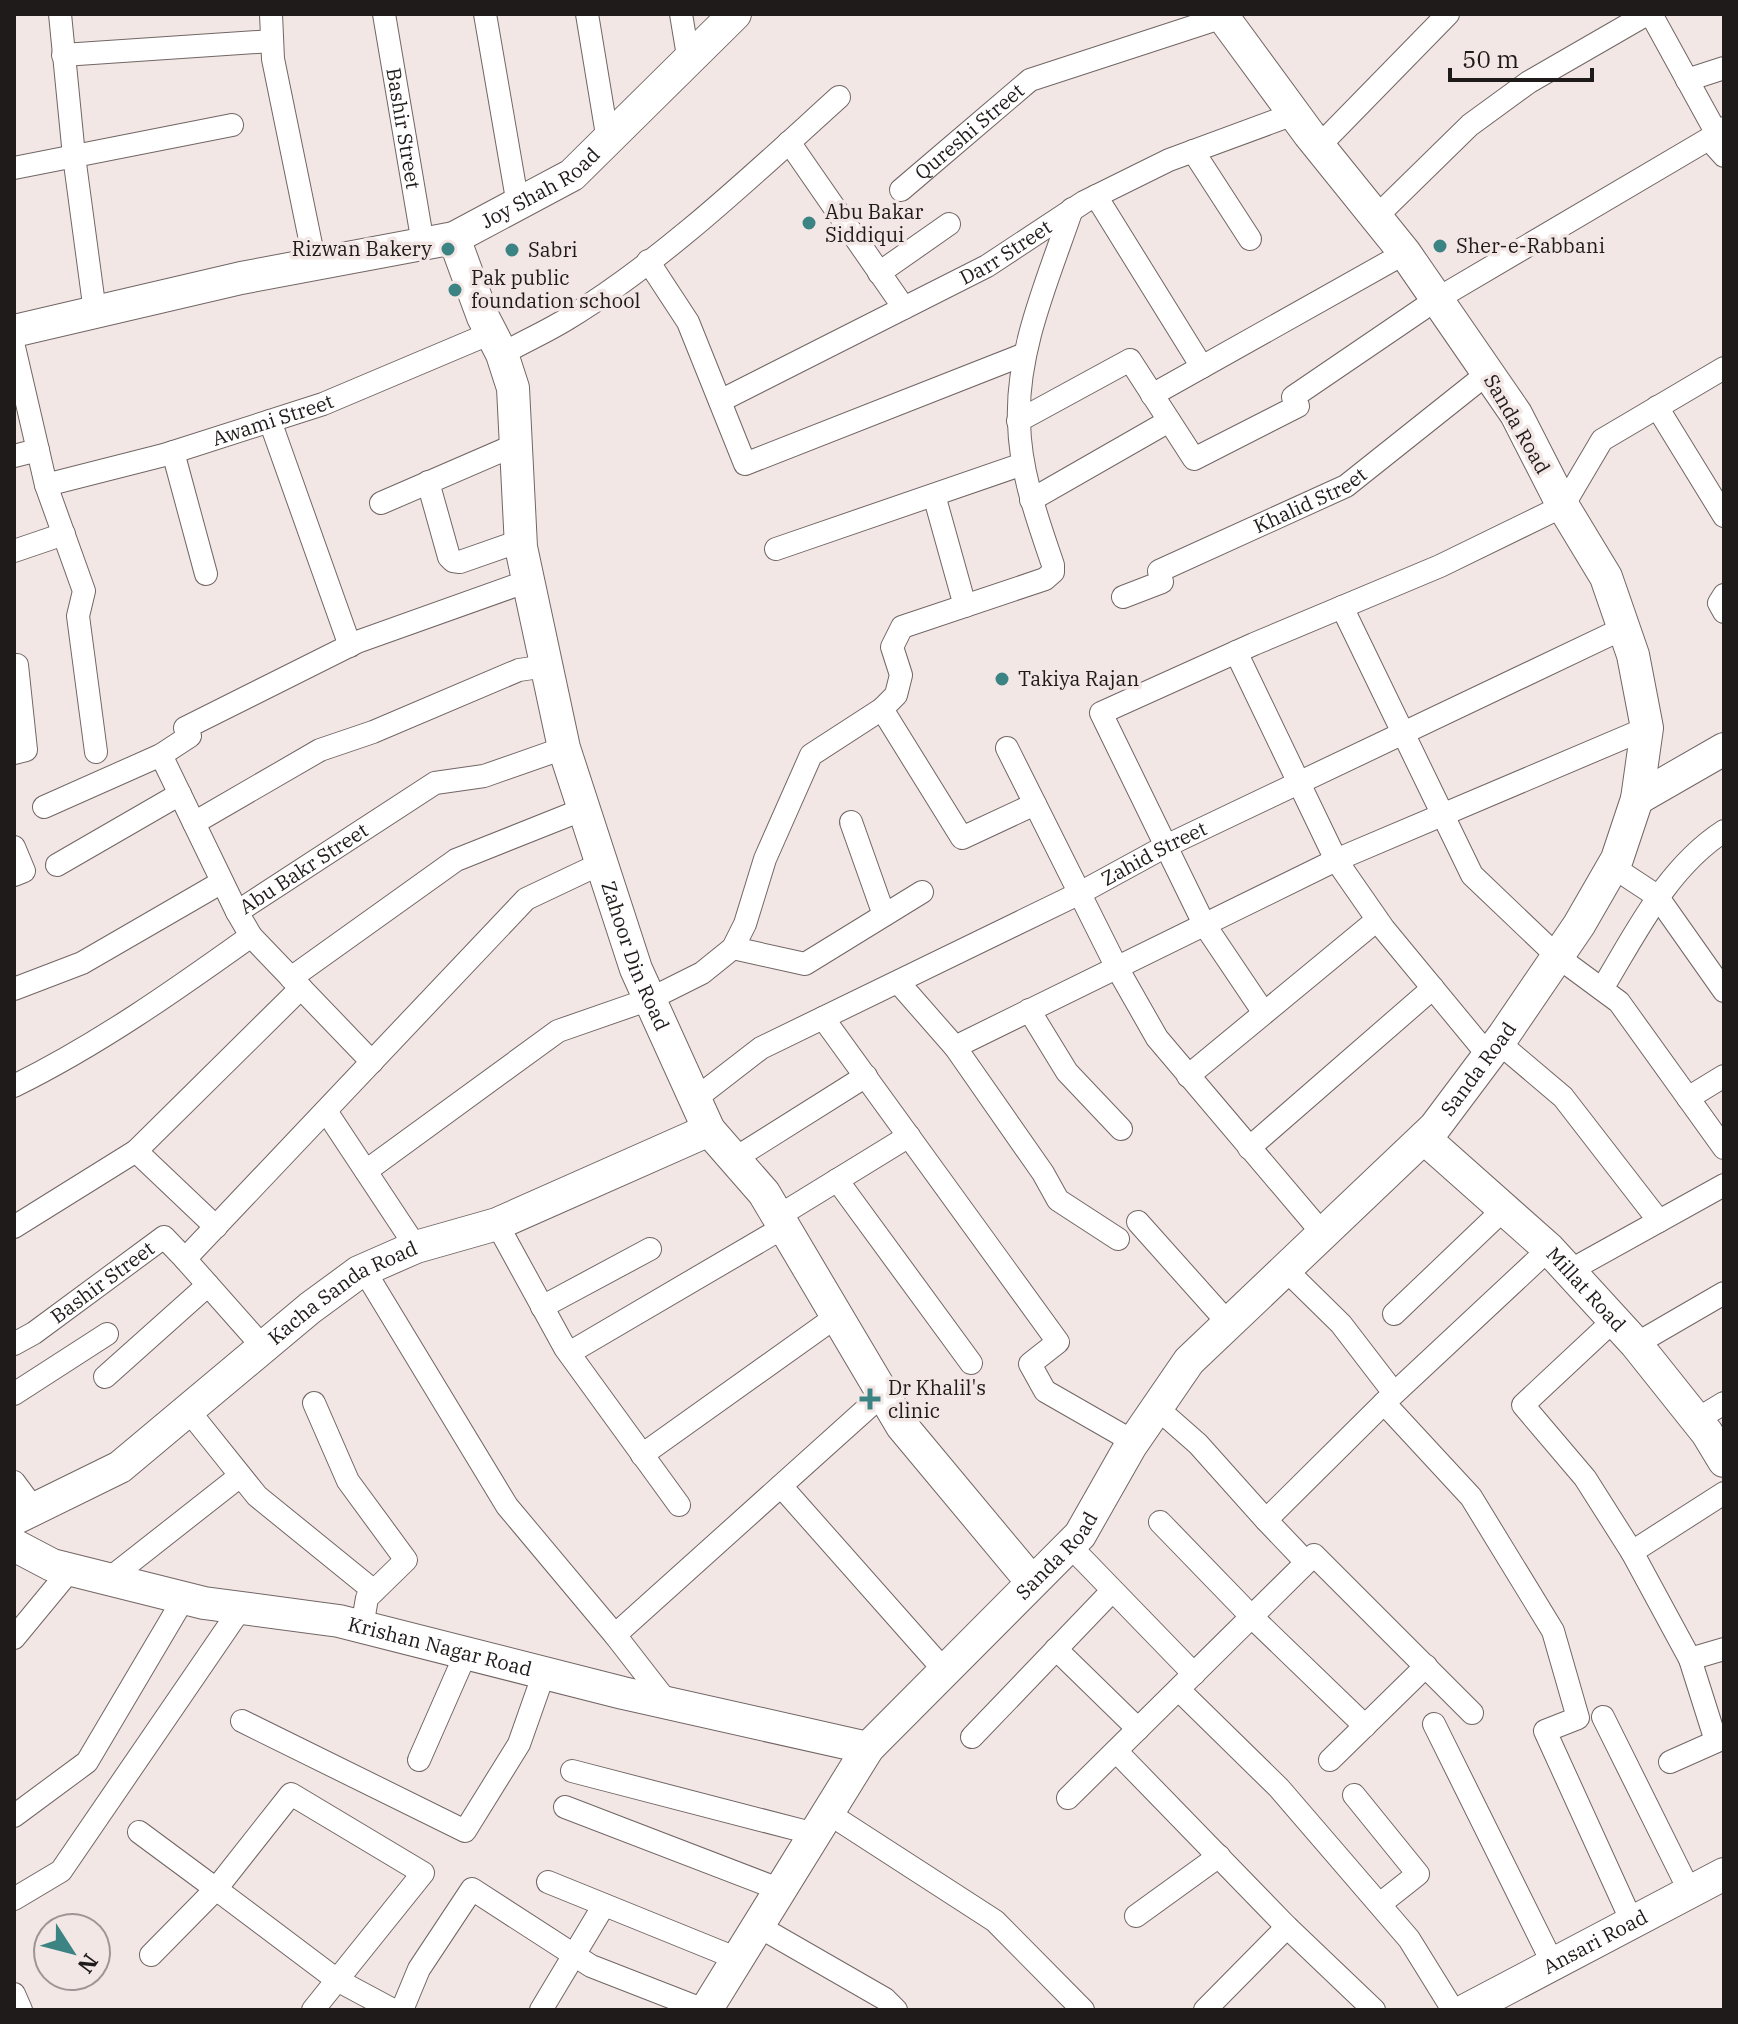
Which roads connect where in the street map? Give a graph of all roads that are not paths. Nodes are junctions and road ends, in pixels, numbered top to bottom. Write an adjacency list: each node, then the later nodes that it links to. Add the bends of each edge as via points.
1 (60, 14): 12 (street)
2 (271, 14): 11 (street)
3 (384, 14): 35 (street, Bashir Street)
4 (485, 14): 29 (street)
5 (587, 14): 20 (street)
6 (681, 14): 13 (street)
7 (735, 14): 13 (main road, Joy Shah Road)
8 (1448, 14): 22 (street)
9 (1649, 14): 15 (street); 31 (street, via 1529,82 1470,125)
10 (1222, 15): 17 (main road, Sanda Road); 27 (street, Qureshi Street, via 1030,80)
11 (272, 41): 12 (street); 38 (street)
12 (63, 55): 24 (street)
13 (689, 62): 20 (main road, Joy Shah Road)
14 (1724, 68): 15 (street)
15 (1687, 80): 19 (street)
16 (839, 97): 21 (street, Awami Street)
17 (1294, 114): 22 (main road, Sanda Road); 23 (street, Darr Street)
18 (232, 125): 24 (street)
19 (1720, 131): 25 (street, via 1715,146); 40 (street)
20 (608, 141): 29 (main road, Joy Shah Road, via 572,175)
21 (789, 142): 37 (street, Awami Street); 39 (street)
22 (1319, 146): 31 (main road, Sanda Road)
23 (1193, 151): 28 (street, Darr Street); 34 (street)
24 (74, 156): 26 (street); 42 (street)
25 (1724, 156)
26 (14, 168)
27 (901, 190)
28 (1096, 196): 30 (street, Darr Street); 47 (street)
29 (518, 205): 33 (main road, Joy Shah Road)
30 (1072, 209): 41 (street, Darr Street, via 987,266); 46 (street)
31 (1376, 217): 36 (main road, Sanda Road)
32 (949, 224): 39 (street)
33 (454, 238): 35 (main road, Joy Shah Road); 44 (main road, Zahoor Din Road)
34 (1250, 239)
35 (423, 244): 38 (main road, Joy Shah Road)
36 (1405, 253): 40 (main road, Sanda Road); 47 (street)
37 (648, 261): 44 (street, Awami Street, via 568,319); 51 (street, via 688,322)
38 (315, 264): 42 (main road, Joy Shah Road)
39 (879, 273): 41 (street)
40 (1437, 299): 49 (main road, Sanda Road); 55 (street, via 1293,397 1298,406 1194,459)
41 (904, 308): 51 (street, Darr Street)
42 (95, 312): 43 (main road, Joy Shah Road)
43 (14, 331)
44 (496, 343): 53 (street, Awami Street); 56 (main road, Zahoor Din Road, via 513,388)
45 (14, 347): 57 (street)
46 (1025, 354): 51 (street, via 745,464); 54 (street)
47 (1202, 367): 50 (street)
48 (1724, 368): 52 (street)
49 (1488, 373): 66 (main road, Sanda Road, via 1516,414); 75 (street, Khalid Street, via 1346,486 1159,571 1162,582)
50 (1152, 395): 54 (street, via 1130,360); 55 (street)
51 (720, 401)
52 (1657, 407): 66 (street, via 1602,440); 67 (street)
53 (270, 421): 58 (street, Awami Street); 80 (street)
54 (1018, 421): 60 (street)
55 (1169, 421): 64 (street)
56 (515, 445): 61 (street); 69 (main road, Zahoor Din Road)
57 (38, 450): 59 (street); 62 (street)
58 (173, 452): 62 (street, Awami Street); 72 (street)
59 (14, 456)
60 (1023, 464): 63 (street); 64 (street)
61 (428, 482): 65 (street); 69 (street, via 453,561)
62 (46, 485): 68 (street)
63 (934, 495): 70 (street); 76 (street)
64 (1031, 500): 76 (street, via 1053,572)
65 (381, 503)
66 (1563, 506): 77 (street); 79 (main road, Sanda Road, via 1606,577)
67 (1724, 516)
68 (64, 534): 71 (street); 90 (street, via 84,591 78,616)
69 (520, 541): 73 (main road, Zahoor Din Road)
70 (776, 549)
71 (14, 551)
72 (206, 574)
73 (528, 581): 80 (street); 83 (main road, Zahoor Din Road)
74 (1724, 595): 78 (street, via 1719,603)
75 (1123, 597)
76 (965, 606): 84 (street, via 902,627 892,647 901,675 896,695)
77 (1342, 607): 81 (street); 86 (street)
78 (1724, 612)
79 (1624, 628): 85 (main road, Sanda Road); 86 (street, Zahid Street)
80 (350, 646): 92 (street, via 185,728 190,736)
81 (1236, 652): 93 (street); 103 (street, via 1101,713)
82 (22, 664): 91 (street, via 26,750)
83 (546, 666): 87 (main road, Zahoor Din Road); 101 (street, via 519,670 320,750)
84 (882, 709): 96 (street, via 962,838); 119 (street, via 811,755)
85 (1647, 728): 95 (main road, Sanda Road); 99 (street)
86 (1402, 735): 93 (street, Zahid Street); 99 (street)
87 (564, 748): 98 (main road, Zahoor Din Road); 114 (street, Abu Bakr Street, via 484,776 435,783)
88 (1007, 748): 96 (street)
89 (1723, 751): 95 (main road)
90 (96, 752)
91 (14, 753)
92 (161, 755): 94 (street); 97 (street)
93 (1299, 783): 103 (street, Zahid Street); 105 (street)
94 (180, 794): 101 (street); 107 (street)
95 (1637, 799): 108 (main road, Sanda Road)
96 (1035, 804): 112 (street)
97 (44, 807)
98 (584, 809): 106 (main road, Zahoor Din Road); 123 (street, via 456,860)
99 (1443, 813): 105 (street); 120 (street, via 1472,875)
100 (851, 822): 115 (street)
101 (194, 823): 110 (street)
102 (1724, 831): 113 (street)
103 (1166, 846): 112 (street, Zahid Street); 117 (street)
104 (14, 847): 109 (street, via 24,871)
105 (1336, 860): 116 (street); 117 (street)
106 (602, 863): 128 (main road, Zahoor Din Road); 134 (street, via 526,899)
107 (57, 865)
108 (1613, 867): 113 (street); 120 (main road, Sanda Road)
109 (14, 875)
110 (222, 882): 114 (street); 125 (street, via 82,963)
111 (922, 892): 115 (street)
112 (1080, 893): 121 (street); 122 (street, Zahid Street)
113 (1657, 896): 126 (street); 127 (street)
114 (237, 912): 118 (street, Abu Bakr Street)
115 (884, 915): 119 (street, via 805,964)
116 (1377, 920): 124 (street); 130 (street)
117 (1204, 924): 121 (street); 130 (street)
118 (251, 936): 123 (street); 138 (street, Abu Bakr Street, via 154,1005)
119 (733, 948): 128 (street, via 702,973)
120 (1558, 957): 126 (street); 133 (main road, Sanda Road)
121 (1116, 966): 129 (street); 136 (street, via 1157,1038)
122 (898, 982): 131 (street, Zahid Street); 132 (street)
123 (296, 983): 134 (street); 148 (street)
124 (1433, 988): 133 (street); 146 (street)
125 (14, 989)
126 (1602, 989): 139 (street, via 1619,1002)
127 (1724, 991)
128 (650, 999): 140 (main road, Zahoor Din Road); 150 (street, via 558,1031)
129 (1029, 1010): 132 (street); 142 (street, via 1067,1072)
130 (1264, 1013): 136 (street)
131 (823, 1018): 135 (street); 140 (street, Zahid Street, via 761,1048)
132 (955, 1047): 161 (street, via 1058,1200)
133 (1493, 1049): 145 (main road, Sanda Road); 154 (street, via 1563,1097)
134 (372, 1062): 141 (street)
135 (866, 1076): 144 (street); 149 (street)
136 (1188, 1076): 146 (street)
137 (1724, 1076): 139 (street)
138 (14, 1086)
139 (1688, 1098): 147 (street)
140 (695, 1099): 143 (main road, Zahoor Din Road)
141 (326, 1111): 150 (street); 159 (street)
142 (1121, 1129)
143 (709, 1130): 149 (main road, Zahoor Din Road); 157 (main road, Kacha Sanda Road)
144 (909, 1136): 151 (street); 190 (street, via 1058,1342 1030,1364 1045,1391)
145 (1424, 1138): 153 (main road, Millat Road); 160 (main road, Sanda Road)
146 (1249, 1148): 160 (street)
147 (1724, 1148)
148 (136, 1151): 158 (street); 159 (street)
149 (734, 1159): 155 (main road, Zahoor Din Road)
150 (366, 1171): 162 (street)
151 (837, 1180): 155 (street); 180 (street)
152 (1724, 1185): 154 (street)
153 (1504, 1209): 165 (main road, Millat Road); 171 (street)
154 (1659, 1221): 165 (street)
155 (781, 1222): 172 (main road, Zahoor Din Road); 179 (street)
156 (1138, 1222): 174 (street)
157 (497, 1224): 162 (main road, Kacha Sanda Road); 170 (street)
158 (14, 1227)
159 (216, 1227): 164 (street)
160 (1324, 1235): 167 (main road, Sanda Road)
161 (1118, 1239)
162 (416, 1247): 166 (main road, Kacha Sanda Road)
163 (650, 1249): 170 (street)
164 (185, 1259): 168 (street); 176 (street, Bashir Street, via 164,1237)
165 (1559, 1260): 173 (main road, Millat Road); 184 (street)
166 (364, 1270): 178 (main road, Kacha Sanda Road); 214 (street, via 507,1506)
167 (1287, 1271): 174 (main road, Sanda Road); 184 (street, via 1341,1324)
168 (208, 1285): 178 (street); 181 (street)
169 (1724, 1293): 177 (street)
170 (542, 1307): 179 (street)
171 (1394, 1314)
172 (837, 1316): 183 (main road, Zahoor Din Road); 191 (street)
173 (1614, 1320): 177 (main road, Millat Road); 203 (street, via 1523,1405 1585,1478)
174 (1230, 1325): 187 (main road, Sanda Road, via 1189,1361)
175 (107, 1334): 182 (street)
176 (14, 1344)
177 (1636, 1344): 189 (main road, Millat Road)
178 (263, 1347): 188 (main road, Kacha Sanda Road)
179 (569, 1353): 191 (street)
180 (971, 1363)
181 (105, 1377)
182 (14, 1394)
183 (883, 1394): 195 (street); 207 (main road, Zahoor Din Road, via 902,1426)
184 (1389, 1398): 199 (street); 255 (street, via 1471,1497 1553,1631 1578,1718 1545,1731)
185 (314, 1403): 208 (street, via 348,1481 406,1560)
186 (1724, 1403): 189 (street)
187 (1157, 1408): 190 (main road, Sanda Road); 199 (street, via 1198,1444)
188 (188, 1410): 193 (street); 198 (main road, Kacha Sanda Road, via 120,1467)
189 (1696, 1420): 192 (main road, Millat Road)
190 (1134, 1442): 202 (main road, Sanda Road)
191 (642, 1455): 197 (street)
192 (1724, 1461)
193 (240, 1476): 206 (street); 208 (street, via 257,1496)
194 (14, 1482): 198 (street)
195 (781, 1486): 214 (street); 221 (street)
196 (1724, 1493): 203 (street)
197 (679, 1505)
198 (24, 1514)
199 (1266, 1520): 204 (street)
200 (1160, 1522): 212 (street)
201 (14, 1545): 205 (main road, Krishan Nagar Road)
202 (1069, 1545): 207 (main road, Sanda Road); 209 (street)
203 (1632, 1552): 219 (street)
204 (1306, 1562): 212 (street); 220 (street, via 1314,1555)
205 (71, 1569): 206 (main road, Krishan Nagar Road); 215 (street)
206 (109, 1579): 210 (main road, Krishan Nagar Road)
207 (1032, 1582): 221 (main road, Sanda Road)
208 (374, 1591): 213 (street, via 367,1598)
209 (1112, 1591): 216 (street); 223 (street)
210 (184, 1598): 211 (main road, Krishan Nagar Road); 242 (street, via 87,1762)
211 (241, 1608): 213 (main road, Krishan Nagar Road); 251 (street, via 61,1871)
212 (1252, 1617): 223 (street); 229 (street)
213 (362, 1627): 218 (main road, Krishan Nagar Road)
214 (615, 1635): 224 (street)
215 (14, 1638)
216 (1056, 1649): 230 (street); 231 (street)
217 (1724, 1649): 219 (street)
218 (466, 1653): 222 (main road, Krishan Nagar Road); 235 (street)
219 (1690, 1659): 232 (street)
220 (1426, 1666): 225 (street); 229 (street)
221 (944, 1670): 233 (main road, Sanda Road)
222 (544, 1673): 224 (main road, Krishan Nagar Road); 227 (street, via 519,1744 465,1831)
223 (1186, 1682): 230 (street); 252 (street)
224 (667, 1702): 233 (main road, Krishan Nagar Road)
225 (1472, 1713)
226 (1603, 1717): 250 (street)
227 (242, 1721)
228 (1434, 1724): 261 (street)
229 (1365, 1726): 236 (street)
230 (1138, 1729): 234 (street)
231 (972, 1737)
232 (1720, 1740): 237 (street)
233 (868, 1748): 243 (main road, Sanda Road)
234 (1116, 1751): 240 (street); 245 (street)
235 (419, 1760)
236 (1330, 1760)
237 (1670, 1762)
238 (572, 1771): 243 (street)
239 (1354, 1795): 252 (street, via 1418,1874)
240 (1068, 1798)
241 (565, 1807): 249 (street)
242 (14, 1816)
243 (821, 1824): 249 (main road, Sanda Road); 271 (street, via 995,1921)
244 (139, 1832): 248 (street)
245 (1219, 1856): 254 (street); 257 (street)
246 (1724, 1874): 250 (main road, Ansari Road)
247 (548, 1882): 253 (street)
248 (216, 1889): 258 (street); 262 (street); 262 (street, via 291,1794 423,1873)
249 (781, 1890): 256 (main road, Sanda Road)
250 (1690, 1892): 255 (main road, Ansari Road)
251 (14, 1899)
252 (1380, 1904): 274 (street, via 1409,1939)
253 (604, 1905): 259 (street); 260 (street)
254 (1136, 1916)
255 (1632, 1922): 261 (main road, Ansari Road)
256 (758, 1926): 260 (main road, Sanda Road); 264 (street)
257 (1287, 1927): 272 (street); 273 (street)
258 (151, 1955)
259 (574, 1955): 268 (street, via 472,1889 419,1969); 269 (street); 270 (street)
260 (738, 1959): 270 (main road, Sanda Road)
261 (1553, 1964): 275 (main road, Ansari Road)
262 (337, 1980): 266 (street); 267 (street)
263 (14, 1994): 265 (street)
264 (886, 2006)
265 (21, 2010)
266 (313, 2010)
267 (393, 2010)
268 (402, 2010)
269 (541, 2010)
270 (705, 2010)
271 (1083, 2010)
272 (1205, 2010)
273 (1374, 2010)
274 (1453, 2010)
275 (1466, 2010)

